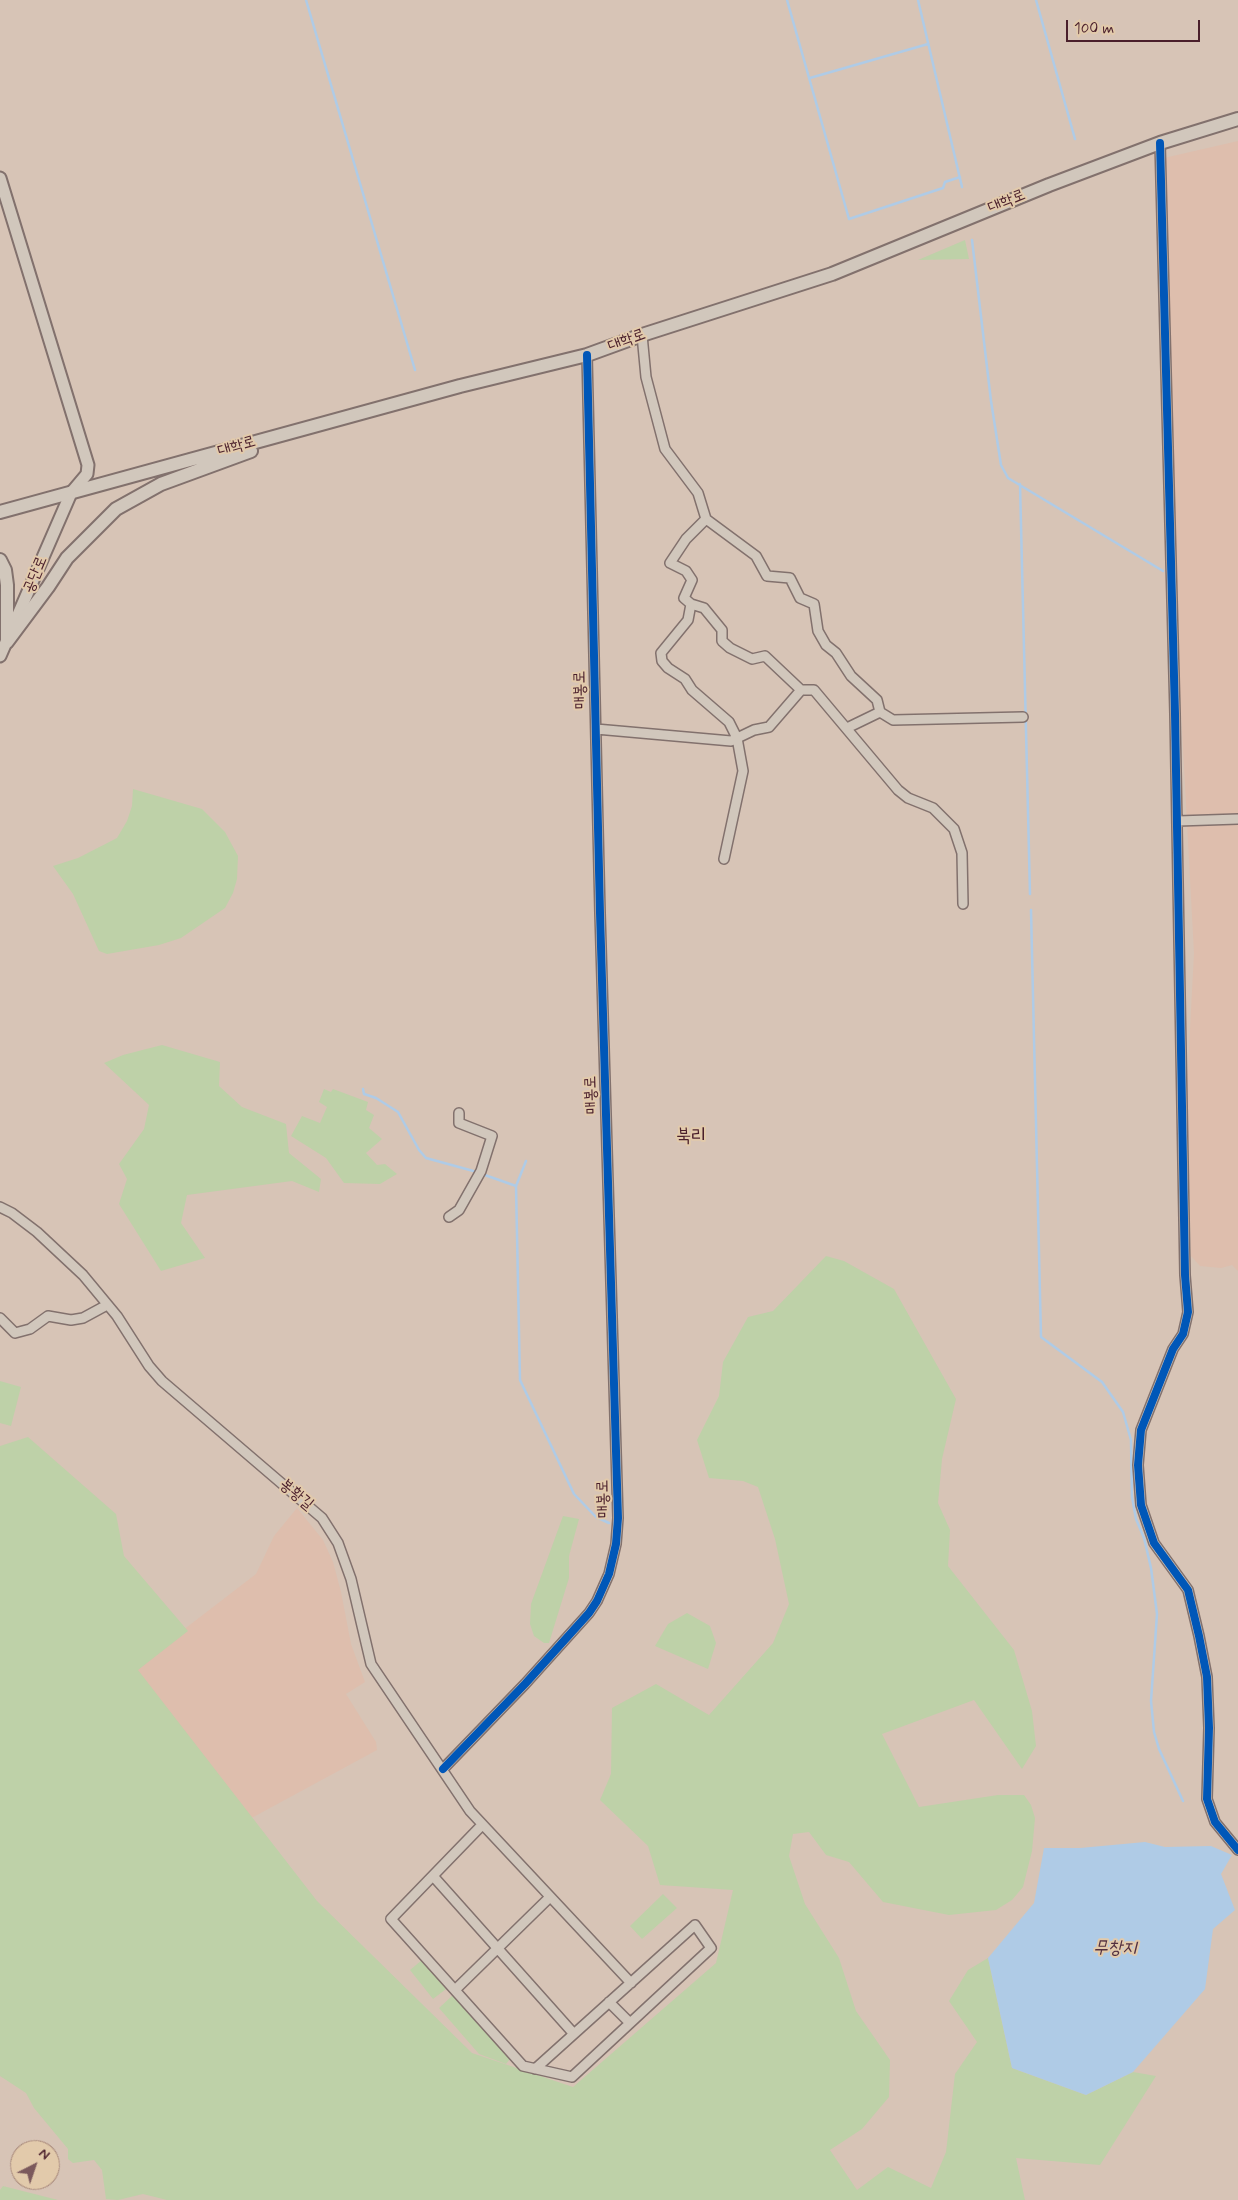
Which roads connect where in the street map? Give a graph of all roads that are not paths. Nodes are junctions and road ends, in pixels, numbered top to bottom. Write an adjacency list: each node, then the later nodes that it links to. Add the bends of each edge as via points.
1 (1238, 118): 2 (main road, 대학로)
2 (1160, 143): 4 (main road, 대학로, via 832,274); 21 (street)
3 (0, 178): 7 (street, 공단로, via 88,465 87,474)
4 (642, 335): 5 (main road, 대학로); 9 (street, via 646,377 665,449 698,493)
5 (587, 355): 6 (main road, 대학로); 18 (street, 매봉로)
6 (306, 428): 7 (main road, 대학로); 12 (main road, via 161,484 116,509 67,558)
7 (71, 493): 8 (main road, 대학로); 12 (street, 공단로)
8 (0, 512)
9 (706, 519): 11 (street, via 686,539 670,563 686,571 692,580 684,598); 15 (street, via 756,556 767,576 790,578 800,598 814,604 818,631 826,645 836,653 851,676 877,700)
10 (0, 560): 12 (main road, via 7,585)
11 (691, 604): 14 (street, via 704,608 722,630 722,641 730,648 752,658 765,656); 19 (street, via 688,620 661,653 662,661 729,722)
12 (7, 642): 13 (street, 공단로)
13 (0, 656)
14 (801, 690): 17 (street, via 814,690); 19 (street, via 769,727)
15 (880, 712): 16 (street, via 893,720); 17 (street)
16 (1023, 717)
17 (847, 728): 23 (street, via 898,790 908,798 933,808 954,829 962,852)
18 (596, 729): 19 (street, via 731,742); 29 (street, 매봉로, via 618,1531 609,1574 598,1601 525,1684)
19 (737, 738): 22 (street, via 743,771)
20 (1238, 819): 21 (street)
21 (1178, 822): 31 (street, via 1188,1312 1183,1334 1173,1350 1141,1430 1138,1465 1141,1505 1154,1544 1188,1590 1199,1636 1207,1677 1207,1799 1215,1822)
22 (724, 859)
23 (963, 904)
24 (459, 1113): 26 (street, via 458,1123 492,1136 481,1171 459,1210)
25 (0, 1208): 27 (street, 봉황길, via 25,1222 52,1244)
26 (449, 1217)
27 (107, 1305): 28 (street, via 83,1318 71,1320 48,1316 30,1329 15,1333); 29 (street, 봉황길, via 162,1380 330,1527 351,1579 371,1664)
28 (0, 1318)
29 (443, 1769): 30 (street, 봉황길)
30 (482, 1825): 32 (street); 33 (street, 봉황길)
31 (1238, 1850)
32 (433, 1876): 34 (street); 36 (street, via 391,1919)
33 (550, 1897): 34 (street); 35 (street, 봉황길)
34 (498, 1948): 36 (street); 39 (street)
35 (631, 1983): 37 (street); 38 (street, via 695,1925 711,1948)
36 (455, 1990): 40 (street, via 523,2066)
37 (609, 2002): 38 (street); 39 (street)
38 (630, 2024): 40 (street, via 572,2077)
39 (574, 2034): 40 (street)
40 (535, 2069)

